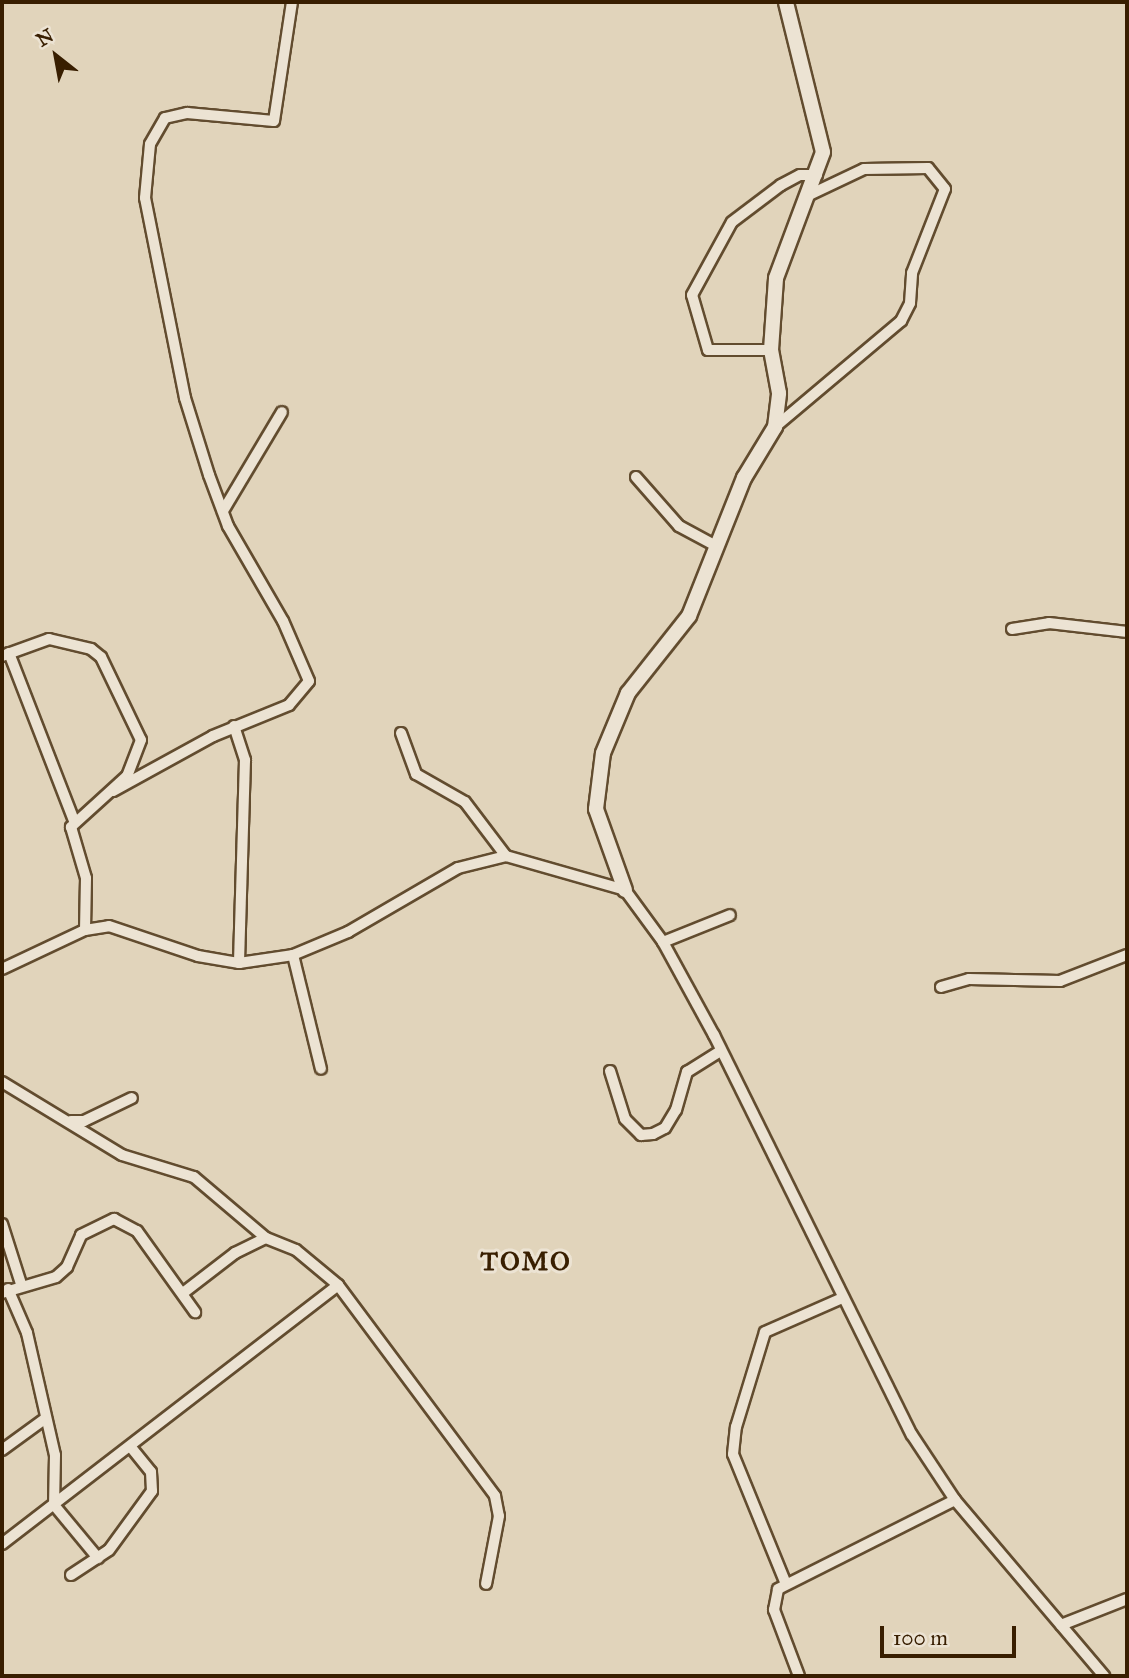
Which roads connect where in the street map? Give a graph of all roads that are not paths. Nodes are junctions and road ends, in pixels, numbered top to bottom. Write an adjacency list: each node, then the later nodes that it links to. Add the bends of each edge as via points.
1 (292, 2): 9 (street, via 274,121 174,113 155,130 147,161 145,198 155,262 167,293 185,398)
2 (786, 2): 3 (street, via 819,126 823,152)
3 (817, 175): 4 (street); 5 (street, via 800,175 781,185 732,222 692,295 708,350)
4 (801, 200): 5 (street, via 776,278); 7 (street, via 864,169 928,169 945,189 912,273 910,303 901,321)
5 (771, 350): 7 (street, via 779,393)
6 (282, 412): 9 (street)
7 (775, 427): 10 (street, via 744,478)
8 (636, 477): 10 (street, via 680,526)
9 (223, 511): 14 (street, via 309,681 289,705)
10 (716, 546): 19 (street, via 689,616 628,694 603,753 596,809)
11 (1012, 629): 12 (street, via 1049,623)
12 (1127, 632)
13 (6, 654): 16 (street, via 49,639 82,645 101,657 141,740 136,762); 17 (street)
14 (234, 726): 16 (street); 25 (street, via 245,760)
15 (401, 733): 18 (street, via 415,774 465,802)
16 (113, 791): 17 (street)
17 (74, 821): 21 (street, via 86,878)
18 (506, 856): 19 (street); 23 (street, via 458,868 348,932)
19 (625, 890): 22 (street)
20 (730, 915): 22 (street)
21 (85, 930): 25 (street, via 124,928 170,950); 26 (street)
22 (663, 942): 28 (street)
23 (293, 955): 25 (street); 29 (street)
24 (1127, 955): 27 (street, via 1059,981 969,979)
25 (239, 962)
26 (2, 969)
27 (942, 987)
28 (720, 1051): 30 (street, via 687,1072 676,1110 665,1128 653,1134 641,1135 625,1119); 40 (street, via 776,1154)
29 (321, 1069)
30 (610, 1071)
31 (2, 1082): 33 (street)
32 (132, 1098): 33 (street, via 84,1121)
33 (70, 1121): 35 (street, via 122,1154 194,1177)
34 (2, 1224): 36 (street)
35 (266, 1238): 37 (street, via 296,1250); 39 (street, via 235,1253)
36 (21, 1284): 38 (street); 39 (street, via 56,1277 67,1267 81,1235 114,1219 137,1231)
37 (338, 1285): 43 (street); 50 (street, via 495,1496 499,1516)
38 (5, 1291): 42 (street, via 27,1333)
39 (183, 1293): 41 (street)
40 (841, 1299): 45 (street, via 895,1405); 51 (street, via 765,1332 736,1427 733,1454)
41 (195, 1312)
42 (46, 1418): 44 (street); 46 (street, via 55,1455)
43 (131, 1447): 46 (street); 48 (street, via 152,1472 152,1491 137,1517)
44 (2, 1450)
45 (955, 1500): 51 (street); 53 (street)
46 (54, 1505): 47 (street); 48 (street)
47 (2, 1544)
48 (98, 1558): 49 (street)
49 (71, 1575)
50 (486, 1584)
51 (786, 1584): 54 (street, via 773,1598 774,1610)
52 (1127, 1599): 53 (street)
53 (1061, 1625): 55 (street)
54 (799, 1676)
55 (1104, 1676)

